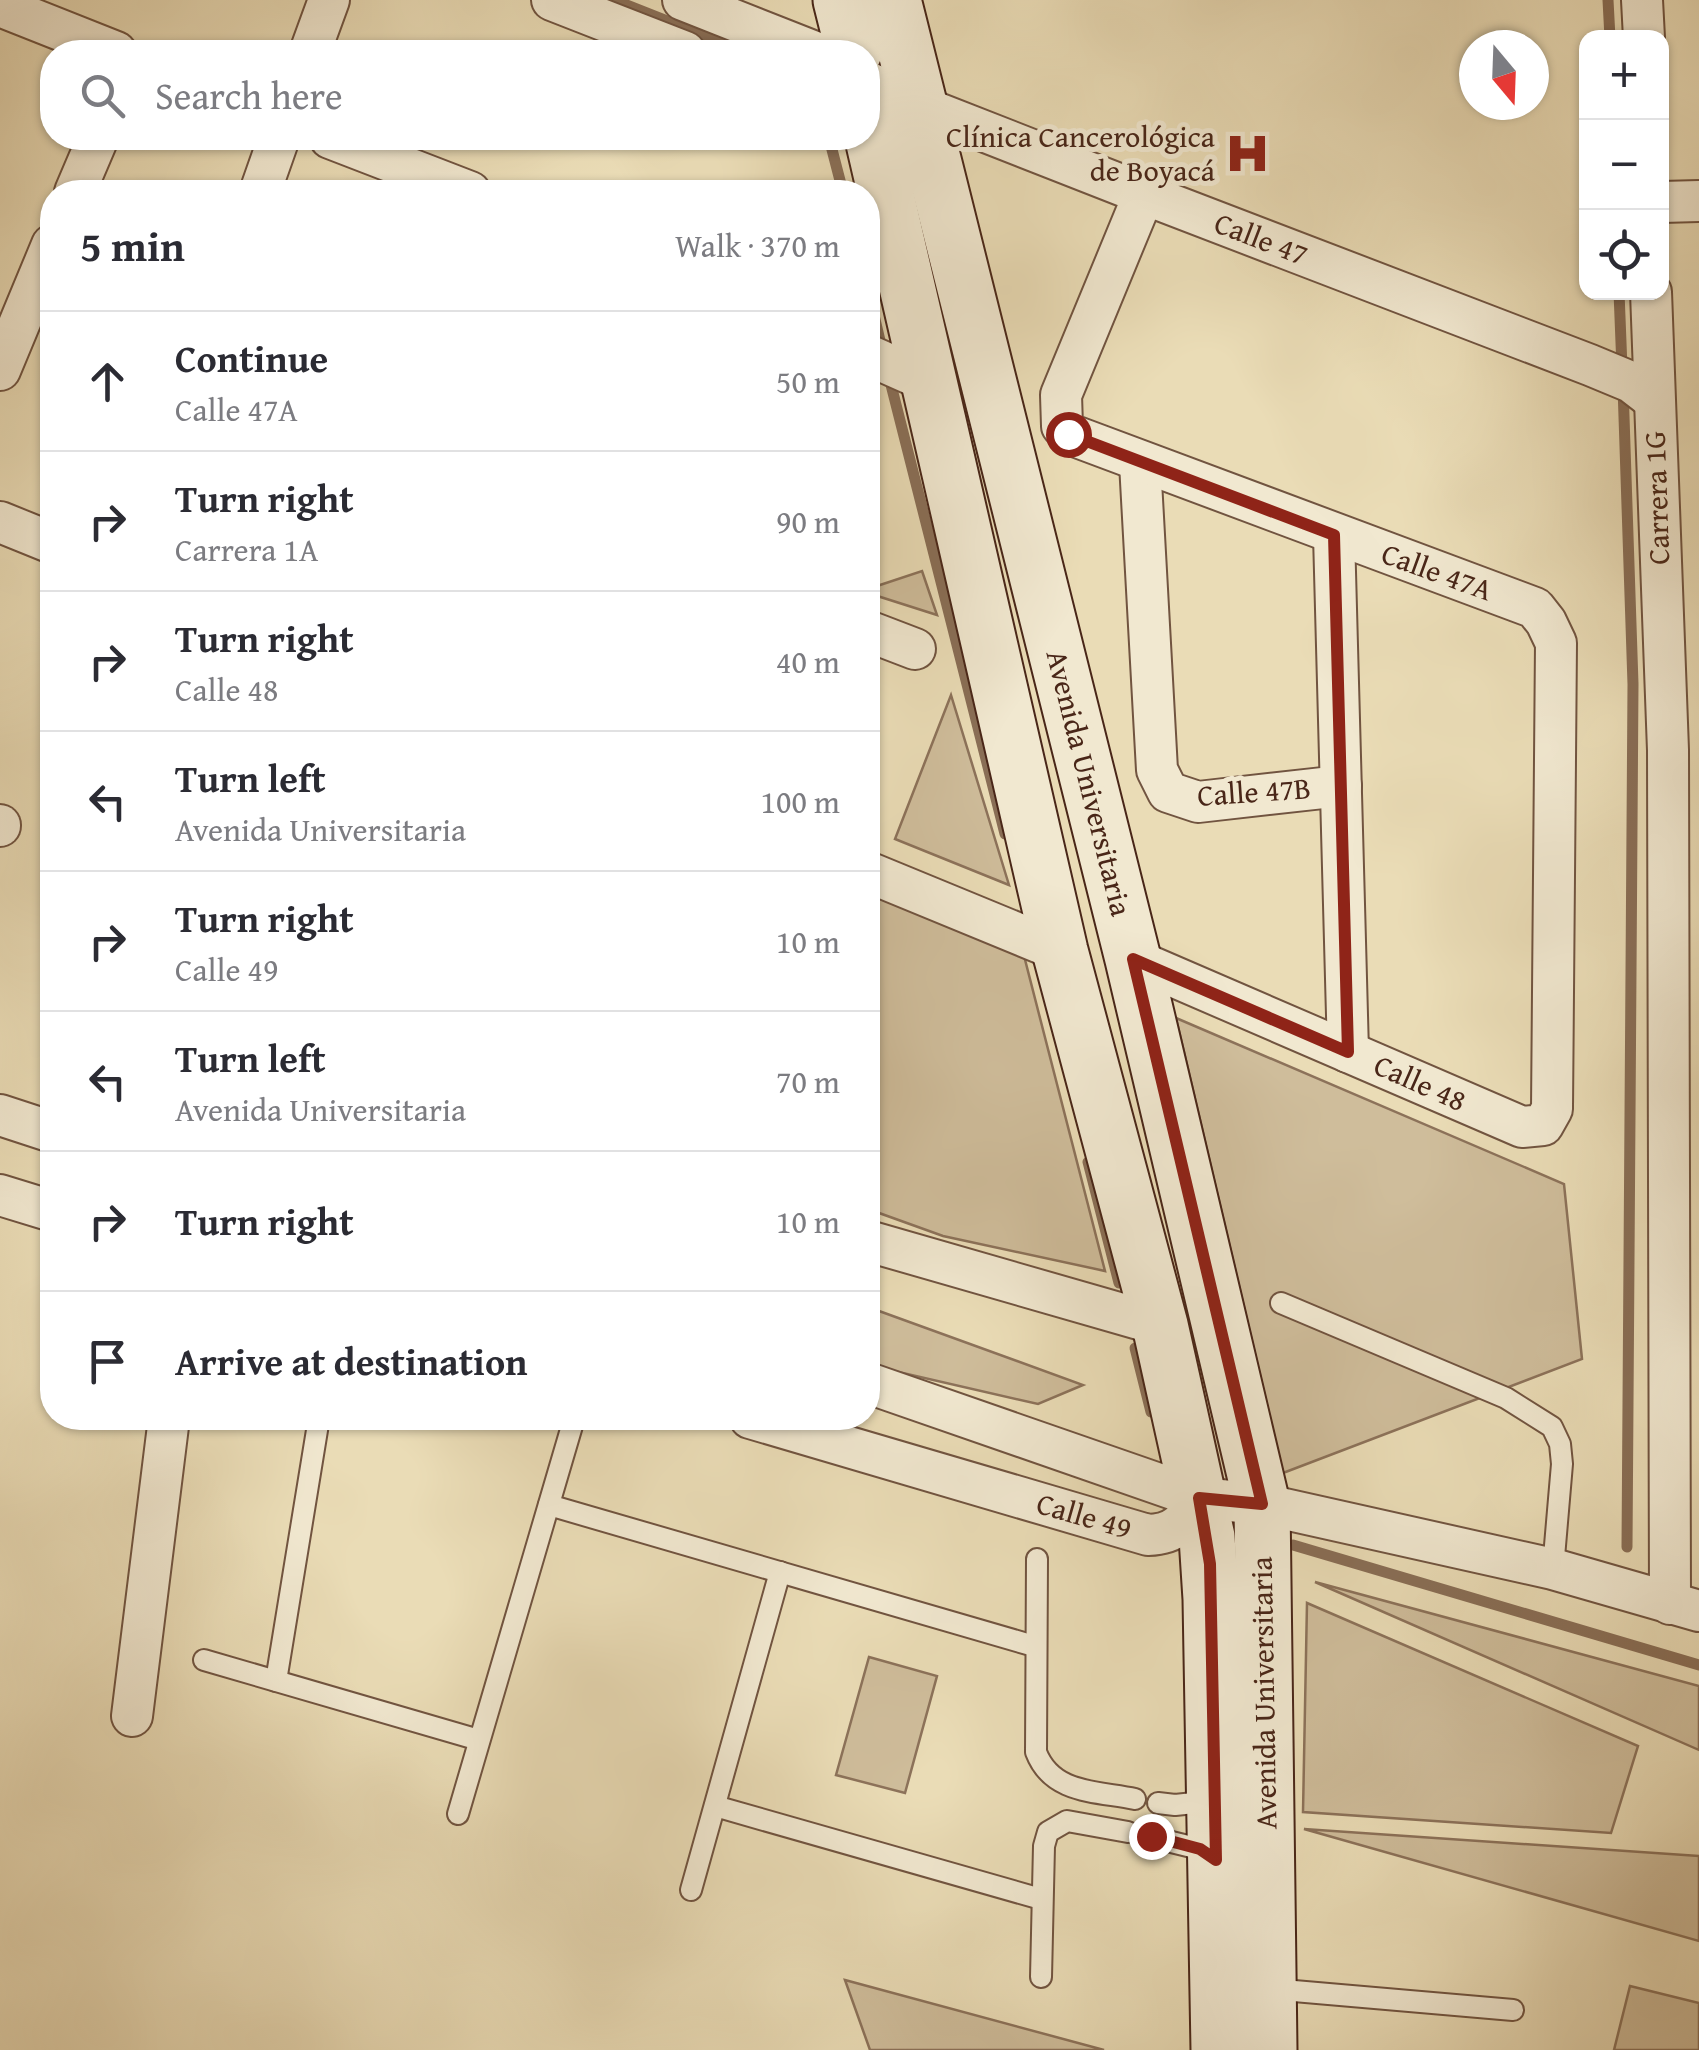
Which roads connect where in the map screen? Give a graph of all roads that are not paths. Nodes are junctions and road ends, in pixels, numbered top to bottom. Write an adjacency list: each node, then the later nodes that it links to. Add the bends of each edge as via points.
1 (329, 0): 10 (street)
2 (552, 0): 11 (street)
3 (683, 0): 12 (street)
4 (841, 0): 13 (main road)
5 (893, 0): 14 (main road, Avenida Universitaria)
6 (1642, 0): 8 (street)
7 (0, 6): 9 (street)
8 (1644, 30)
9 (86, 40)
10 (314, 40)
11 (654, 40)
12 (785, 40)
13 (851, 40)
14 (880, 96)
15 (880, 112): 24 (street, Calle 47)
16 (880, 118): 43 (main road, Avenida Universitaria)
17 (880, 121): 31 (main road, Avenida Universitaria)
18 (93, 150): 21 (street)
19 (275, 150): 22 (street)
20 (361, 150): 23 (street)
21 (79, 180)
22 (264, 180)
23 (439, 180)
24 (1144, 194): 32 (street, Calle 47); 33 (street, Calle 47A, via 1061,394 1068,434)
25 (1669, 202): 26 (street)
26 (1699, 202)
27 (40, 274): 30 (street)
28 (1650, 300): 32 (street, Carrera 1G)
29 (880, 360): 31 (street)
30 (0, 370)
31 (932, 383): 42 (main road, Avenida Universitaria)
32 (1642, 390): 39 (street, Carrera 1G)
33 (1140, 463): 35 (street, Calle 47A); 40 (street, Calle 47B, via 1157,770 1168,792 1198,802)
34 (0, 522): 36 (street)
35 (1334, 535): 40 (street); 46 (street, Calle 47A, via 1535,608 1556,643 1552,1108)
36 (40, 538)
37 (880, 636): 38 (street)
38 (915, 649)
39 (1683, 750): 64 (street, Carrera 1G)
40 (1341, 786): 44 (street)
41 (880, 877): 42 (street)
42 (1060, 951): 52 (main road, Avenida Universitaria)
43 (1133, 959): 44 (street, Calle 48); 59 (main road, Avenida Universitaria)
44 (1348, 1052): 46 (street, Calle 48, via 1522,1127)
45 (0, 1116): 47 (street)
46 (1542, 1125)
47 (40, 1128)
48 (0, 1195): 49 (street)
49 (40, 1207)
50 (880, 1243): 52 (street)
51 (1281, 1303): 62 (lane, via 1506,1398 1552,1427 1562,1464)
52 (1160, 1325): 58 (main road, Avenida Universitaria)
53 (880, 1387): 58 (street)
54 (168, 1430): 68 (street)
55 (317, 1430): 67 (lane)
56 (571, 1430): 60 (lane)
57 (791, 1430): 58 (street, Calle 49, via 1148,1535 1182,1525)
58 (1199, 1498): 59 (street); 71 (main road, Avenida Universitaria, via 1210,1564)
59 (1262, 1504): 62 (street); 81 (main road, Avenida Universitaria)
60 (549, 1505): 63 (lane); 69 (lane)
61 (1037, 1559): 65 (lane)
62 (1553, 1569): 64 (street)
63 (780, 1572): 65 (lane); 73 (lane)
64 (1685, 1608)
65 (1034, 1646): 70 (lane, via 1042,1767 1062,1784)
66 (204, 1660): 67 (lane)
67 (276, 1681): 69 (lane)
68 (132, 1716)
69 (480, 1740): 74 (lane)
70 (1135, 1799)
71 (1215, 1801): 72 (lane); 77 (main road, Avenida Universitaria)
72 (1158, 1803)
73 (715, 1806): 78 (lane); 79 (lane)
74 (458, 1814)
75 (1128, 1832): 79 (lane, via 1059,1822 1044,1839)
76 (1151, 1836): 77 (lane)
77 (1216, 1860): 83 (main road, Avenida Universitaria)
78 (691, 1890)
79 (1042, 1899): 80 (lane)
80 (1042, 1978)
81 (1269, 1989): 82 (lane); 84 (main road, Avenida Universitaria)
82 (1514, 2010)
83 (1219, 2050)
84 (1269, 2050)

